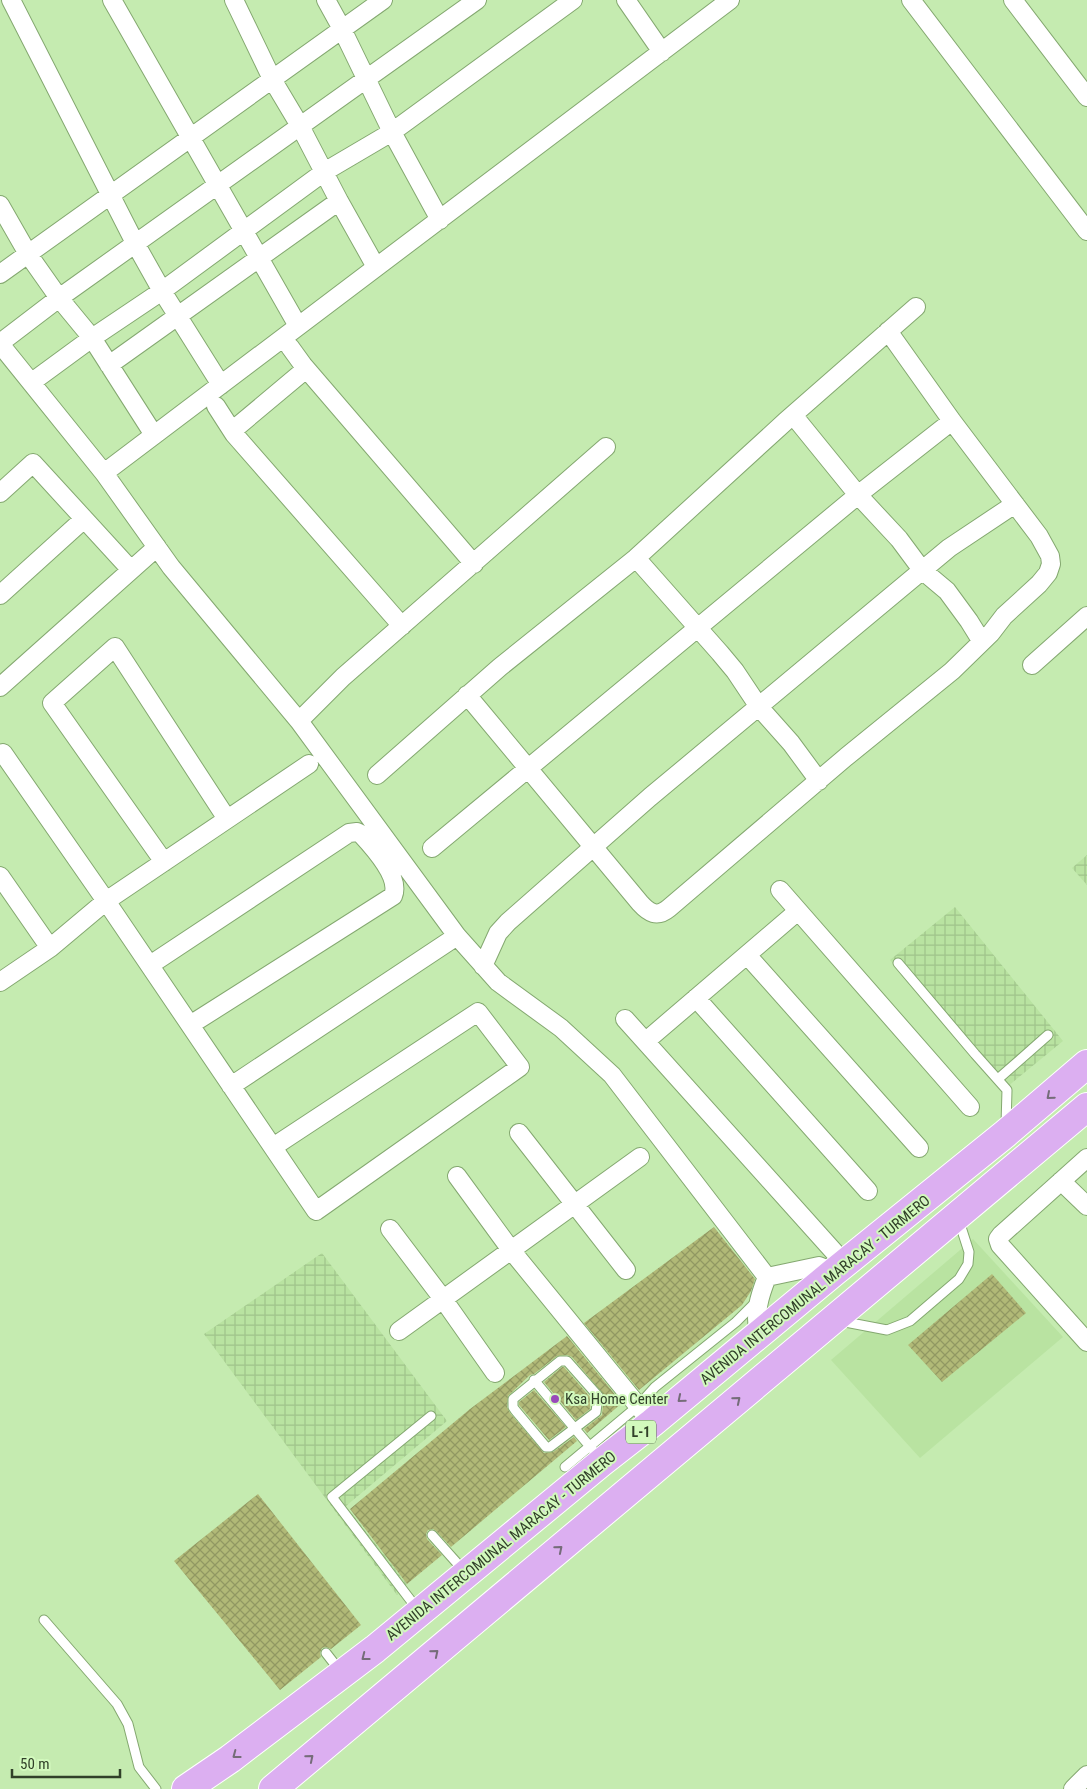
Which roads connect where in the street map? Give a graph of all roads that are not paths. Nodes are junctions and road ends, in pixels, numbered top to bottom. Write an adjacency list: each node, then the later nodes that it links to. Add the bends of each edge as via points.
1 (10, 0): 12 (street); 23 (street)
2 (112, 0): 20 (street)
3 (234, 0): 15 (street)
4 (326, 0): 13 (street)
5 (383, 0): 13 (street)
6 (477, 0): 16 (street)
7 (572, 0): 19 (street)
8 (626, 0): 14 (street)
9 (730, 0): 14 (street)
10 (911, 0): 26 (street)
11 (1013, 0): 17 (street)
12 (0, 5)
13 (342, 29): 15 (street); 16 (street)
14 (662, 52): 27 (street)
15 (272, 79): 18 (street); 20 (street)
16 (366, 80): 18 (street); 19 (street)
17 (1087, 97)
18 (300, 126): 21 (street); 22 (street)
19 (392, 132): 21 (street); 27 (street)
20 (191, 136): 22 (street); 23 (street)
21 (324, 172): 24 (street); 28 (street)
22 (216, 185): 28 (street); 30 (street)
23 (110, 195): 30 (street); 31 (street)
24 (339, 201): 32 (street); 33 (street)
25 (0, 205): 31 (street)
26 (1081, 212): 29 (street)
27 (440, 220): 33 (street)
28 (243, 230): 32 (street); 35 (street)
29 (1087, 231)
30 (135, 243): 35 (street); 36 (street)
31 (28, 254): 34 (street); 36 (street)
32 (259, 258): 38 (street); 39 (street)
33 (376, 267): 39 (street)
34 (0, 274)
35 (162, 291): 38 (street); 41 (street)
36 (59, 298): 41 (street); 42 (street)
37 (916, 308): 40 (street)
38 (178, 316): 44 (street); 47 (street)
39 (298, 326): 47 (street)
40 (888, 331): 49 (street); 50 (street)
41 (92, 338): 44 (street); 46 (street)
42 (0, 344): 46 (street)
43 (290, 347): 45 (street)
44 (109, 364): 52 (street)
45 (306, 369): 51 (street); 61 (street)
46 (32, 382): 54 (street)
47 (221, 385): 52 (street)
48 (216, 406): 51 (street)
49 (793, 415): 56 (street); 60 (street)
50 (952, 421): 56 (street); 57 (street)
51 (232, 431): 66 (street)
52 (154, 435): 54 (street)
53 (606, 447): 61 (street)
54 (104, 472): 59 (street)
55 (0, 493): 58 (street, via 33,463)
56 (858, 495): 63 (street); 67 (street)
57 (1015, 504): 63 (street); 68 (street, via 1039,536 1051,564 1039,584 1010,609)
58 (84, 519): 62 (street); 64 (street)
59 (157, 547): 62 (street); 73 (street)
60 (636, 558): 67 (street); 71 (street)
61 (474, 564): 66 (street)
62 (131, 570): 70 (street)
63 (922, 570): 68 (street, via 946,591); 72 (street)
64 (0, 595)
65 (1087, 616): 69 (street)
66 (402, 626): 73 (street, via 343,677)
67 (696, 628): 72 (street, via 735,671); 76 (street)
68 (982, 642): 78 (street)
69 (1032, 665)
70 (0, 687)
71 (467, 695): 76 (street); 77 (street)
72 (759, 707): 78 (street); 81 (street)
73 (299, 721): 87 (street)
74 (0, 755): 85 (street, via 4,753)
75 (309, 764): 79 (street)
76 (527, 769): 80 (street); 81 (street)
77 (377, 774)
78 (819, 781): 81 (street, via 660,913 647,911)
79 (227, 819): 82 (street); 82 (street, via 115,647 52,703)
80 (432, 848)
81 (593, 848): 92 (street, via 498,933)
82 (164, 862): 85 (street)
83 (0, 876): 88 (street)
84 (780, 890): 86 (street)
85 (106, 901): 88 (street); 91 (street)
86 (798, 911): 89 (street); 102 (street)
87 (457, 936): 92 (street); 101 (street)
88 (50, 948): 93 (street)
89 (747, 955): 94 (street); 107 (street)
90 (898, 963): 100 (lane)
91 (150, 965): 96 (street); 96 (street, via 349,834 361,834 390,871 395,883 393,896)
92 (483, 966): 120 (street, via 498,982 561,1028 612,1075)
93 (0, 982)
94 (696, 998): 98 (street); 112 (street)
95 (625, 1019): 98 (street)
96 (190, 1025): 101 (street)
97 (1048, 1035): 100 (lane)
98 (646, 1041): 118 (street)
99 (1087, 1064): 105 (main road, AVENIDA INTERCOMUNAL MARACAY - TURMERO / L-1, one-way to 105)
100 (998, 1079): 105 (lane, via 1007,1090)
101 (231, 1086): 106 (street)
102 (970, 1107)
103 (1087, 1107): 115 (main road, AVENIDA INTERCOMUNAL MARACAY - TURMERO / L-1)
104 (519, 1133): 113 (street)
105 (1006, 1134): 118 (main road, AVENIDA INTERCOMUNAL MARACAY - TURMERO / L-1)
106 (273, 1147): 106 (street, via 316,1211 520,1067 478,1012)
107 (919, 1148)
108 (640, 1157): 113 (street)
109 (1087, 1158): 111 (street)
110 (457, 1176): 117 (street)
111 (1061, 1181): 114 (street); 126 (street, via 998,1239)
112 (868, 1191)
113 (574, 1204): 117 (street); 119 (street)
114 (1087, 1206)
115 (953, 1217): 123 (main road, AVENIDA INTERCOMUNAL MARACAY - TURMERO / L-1); 123 (lane, via 960,1224 969,1252 968,1264 959,1279 910,1321 887,1330 844,1321)
116 (390, 1229): 121 (street)
117 (511, 1250): 121 (street); 129 (street)
118 (840, 1268): 120 (street, via 819,1266); 125 (main road, AVENIDA INTERCOMUNAL MARACAY - TURMERO / L-1)
119 (626, 1270)
120 (767, 1277): 122 (street)
121 (443, 1299): 124 (street); 127 (street)
122 (759, 1299): 125 (street, via 756,1318); 129 (lane, via 736,1322 655,1387)
123 (830, 1322): 141 (main road, AVENIDA INTERCOMUNAL MARACAY - TURMERO / L-1, one-way to 123)
124 (399, 1332)
125 (759, 1335): 129 (main road, AVENIDA INTERCOMUNAL MARACAY - TURMERO / L-1, one-way to 129)
126 (1087, 1342)
127 (495, 1373)
128 (534, 1380): 131 (lane); 131 (lane, via 513,1399 513,1407 541,1443 550,1447); 131 (lane, via 560,1361 567,1361 598,1396 596,1412)
129 (645, 1415): 132 (main road, AVENIDA INTERCOMUNAL MARACAY - TURMERO / L-1)
130 (431, 1416): 136 (lane, via 332,1497)
131 (574, 1428): 132 (lane)
132 (596, 1454): 133 (lane); 135 (main road, AVENIDA INTERCOMUNAL MARACAY - TURMERO / L-1)
133 (565, 1467)
134 (432, 1535): 135 (lane)
135 (466, 1574): 136 (main road, AVENIDA INTERCOMUNAL MARACAY - TURMERO / L-1)
136 (420, 1612): 140 (main road, AVENIDA INTERCOMUNAL MARACAY - TURMERO / L-1, one-way to 140, via 335,1664 230,1759)
137 (44, 1620): 139 (lane, via 117,1704 128,1724 139,1767)
138 (1087, 1775): 142 (street)
139 (156, 1789)
140 (186, 1789)
141 (272, 1789)
142 (1073, 1789)

